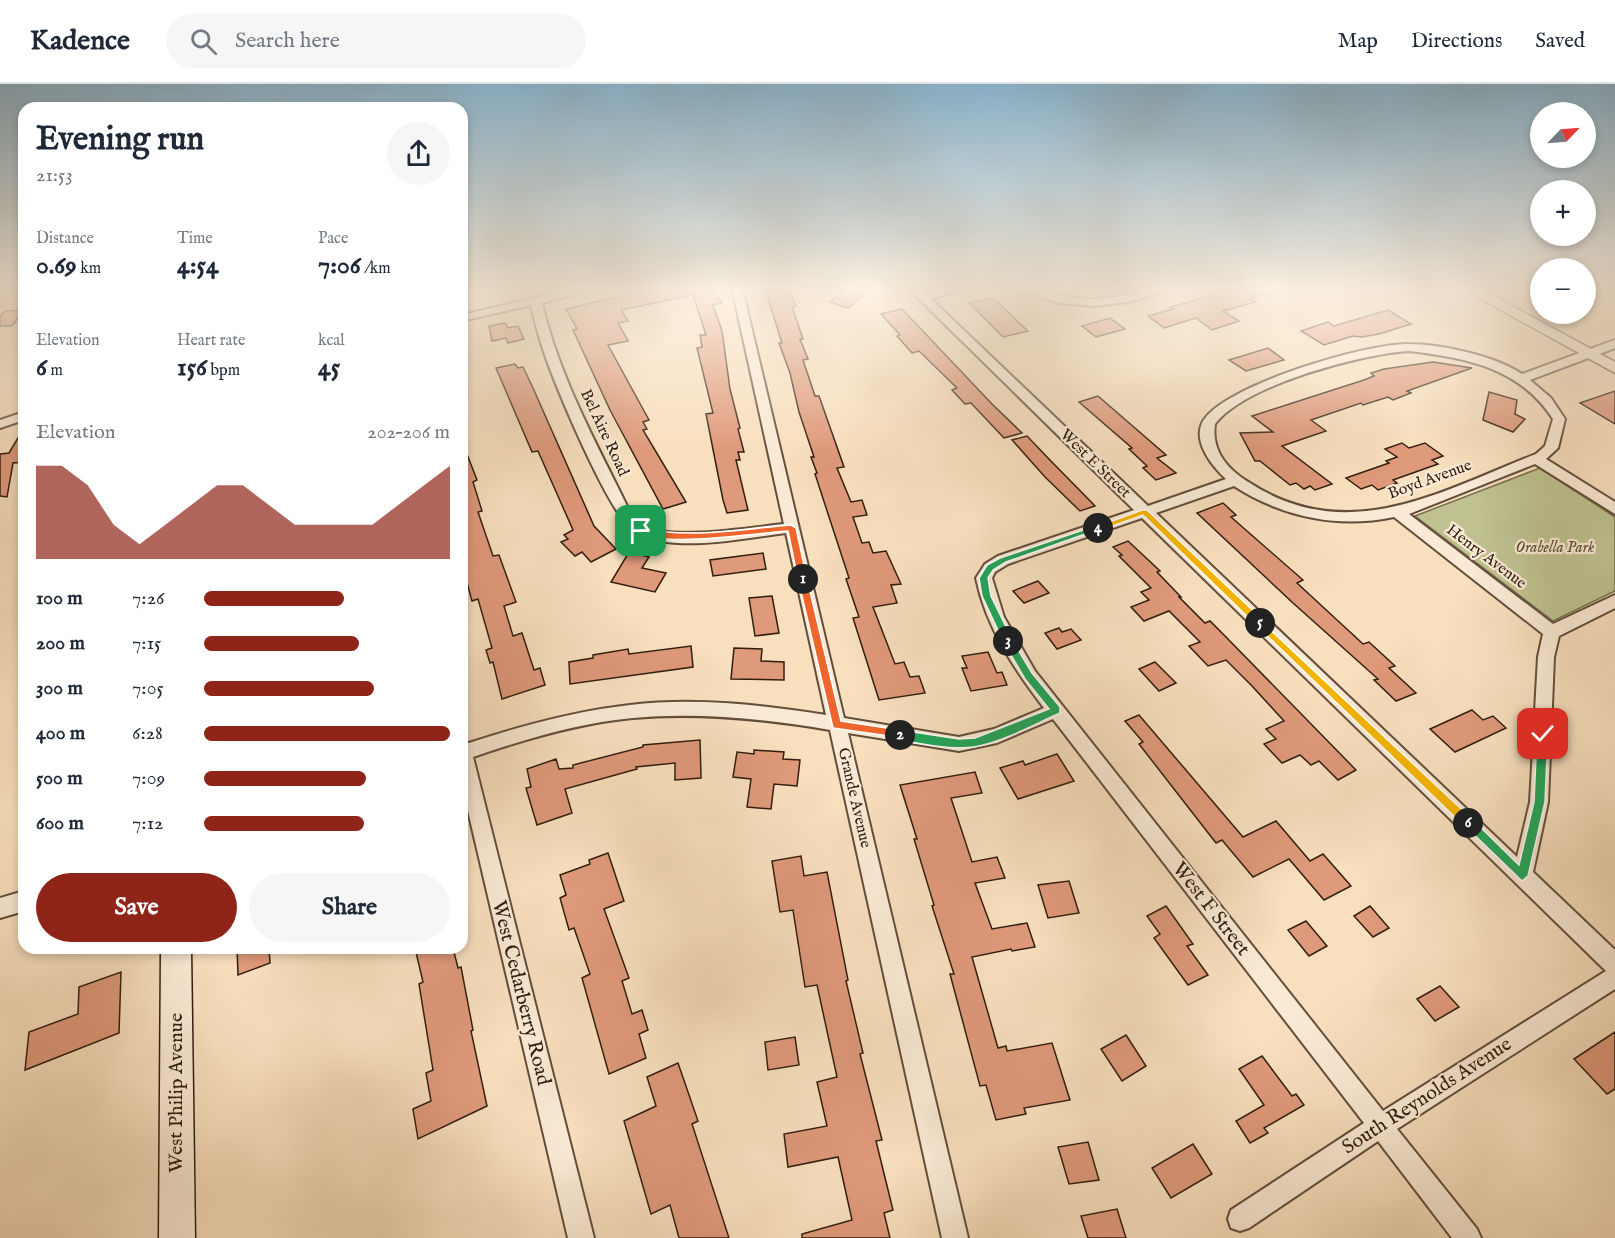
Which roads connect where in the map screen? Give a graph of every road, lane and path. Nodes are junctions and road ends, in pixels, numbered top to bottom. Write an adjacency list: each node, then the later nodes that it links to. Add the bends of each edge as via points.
1 (547, 342): 16 (street, Bel Aire Road, via 623,512 641,531 686,536)
2 (749, 342): 16 (street, Grande Avenue)
3 (968, 342): 14 (street, West E Street)
4 (1566, 342): 6 (street)
5 (1615, 344): 6 (street)
6 (1588, 354): 7 (street); 8 (street)
7 (1615, 368)
8 (1521, 379): 11 (street, via 1551,404 1559,419 1551,447); 12 (street, via 1461,354 1399,348 1371,351 1242,395 1217,411 1208,424 1208,445 1221,468)
9 (18, 418): 10 (street)
10 (0, 424)
11 (1536, 459): 13 (street); 15 (street, Boyd Avenue)
12 (1235, 481): 14 (street); 15 (street, Boyd Avenue, via 1264,497 1324,516 1353,518)
13 (1615, 509)
14 (1144, 512): 19 (street, West F Street, via 1003,560 990,568 984,578 999,626 1029,676); 23 (street, West E Street)
15 (1397, 512): 18 (street, Henry Avenue)
16 (791, 528): 20 (street, Grande Avenue)
17 (1615, 601): 18 (street)
18 (1552, 632): 23 (street, via 1546,657 1539,802)
19 (1056, 710): 20 (street, via 975,743 959,744); 29 (street, West F Street)
20 (837, 725): 21 (street, via 731,711 636,712 553,724); 33 (street, Grande Avenue)
21 (468, 749)
22 (468, 776): 32 (street, West Cedarberry Road)
23 (1522, 876): 27 (street, West E Street)
24 (18, 903): 25 (street)
25 (0, 908)
26 (176, 954): 31 (main road, West Philip Avenue)
27 (1615, 965)
28 (1615, 977): 29 (street, South Reynolds Avenue)
29 (1380, 1126): 30 (street, South Reynolds Avenue); 34 (street, West F Street)
30 (1240, 1219)
31 (177, 1238)
32 (581, 1238)
33 (955, 1238)
34 (1467, 1238)

